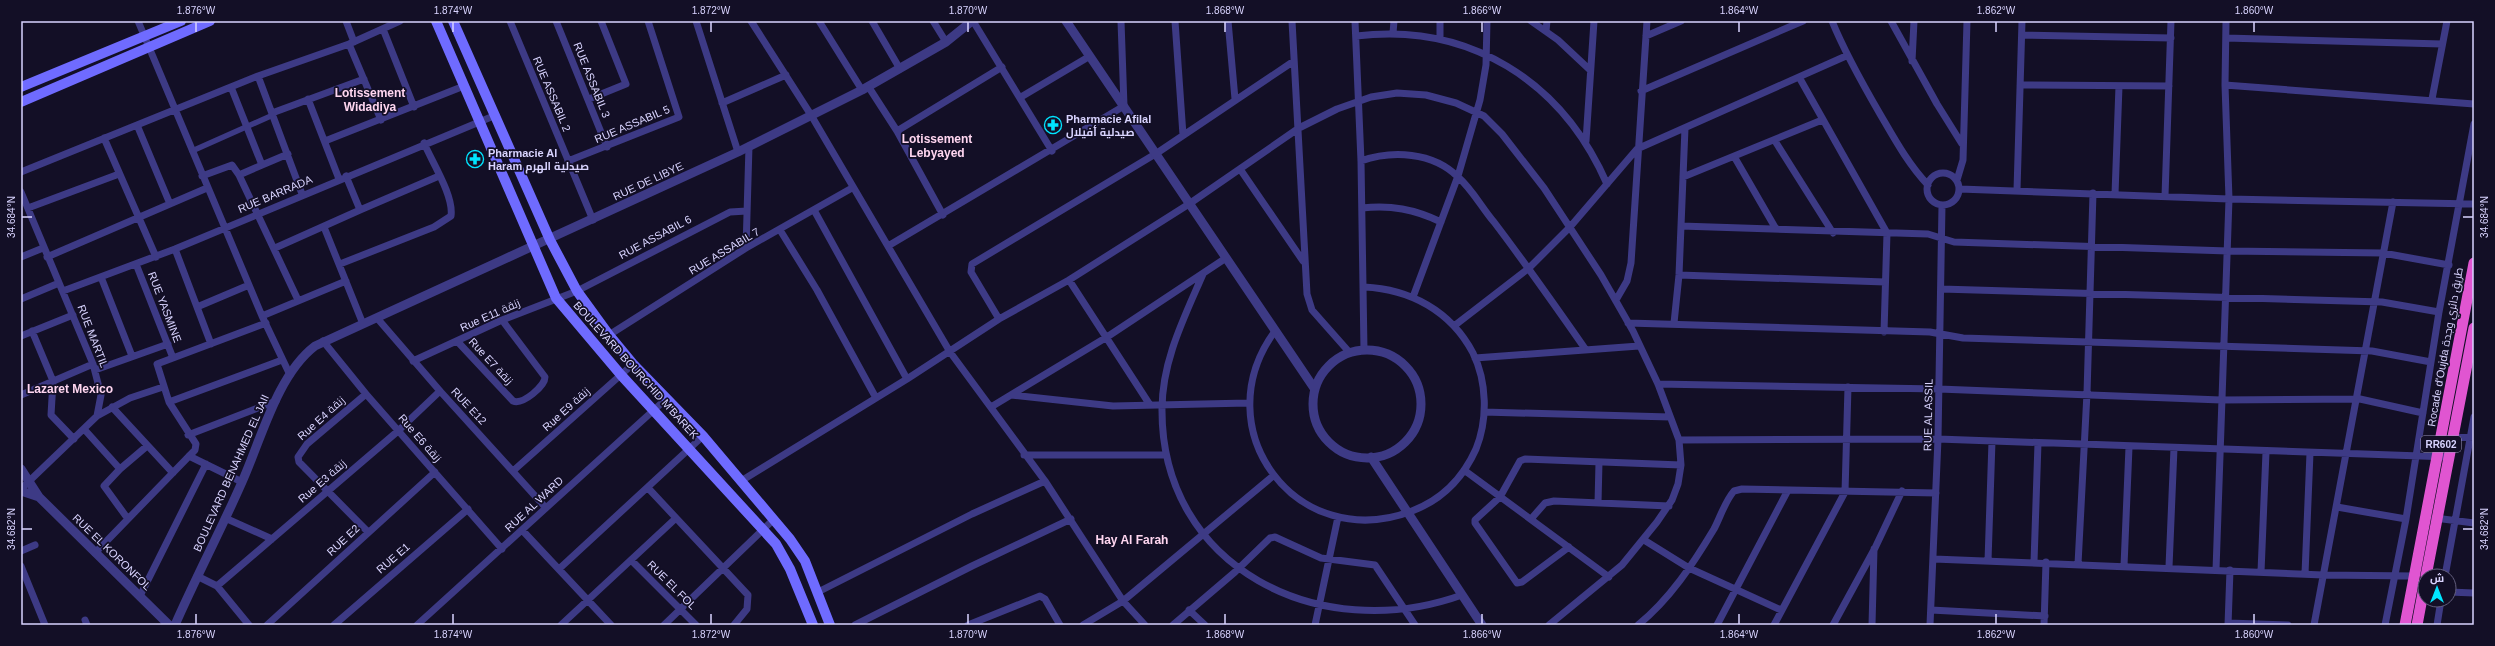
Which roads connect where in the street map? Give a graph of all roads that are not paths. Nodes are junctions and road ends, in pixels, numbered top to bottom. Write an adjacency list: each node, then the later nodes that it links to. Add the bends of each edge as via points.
1 (138, 21): 45 (street)
2 (181, 21): 45 (main road)
3 (210, 21): 54 (main road)
4 (346, 21): 52 (street)
5 (400, 21): 41 (street)
6 (436, 21): 69 (main road, BOULEVARD BOURCHID M'BAREK)
7 (453, 21): 90 (main road, BOULEVARD BOURCHID M'BAREK)
8 (510, 21): 117 (street, RUE ASSABIL 2)
9 (556, 21): 78 (street, RUE ASSABIL 3)
10 (601, 21): 78 (street, via 626,84)
11 (648, 21): 109 (street, RUE ASSABIL 5, via 679,117)
12 (696, 21): 83 (street)
13 (752, 21): 63 (street)
14 (819, 21): 74 (street)
15 (872, 21): 61 (street)
16 (933, 21): 51 (street)
17 (972, 21): 51 (street, RUE DE LIBYE); 60 (street)
18 (1066, 21): 56 (street)
19 (1121, 21): 85 (street)
20 (1175, 21): 101 (street)
21 (1228, 21): 79 (street)
22 (1292, 21): 58 (street)
23 (1355, 21): 46 (street)
24 (1394, 21): 43 (street)
25 (1440, 21): 50 (street)
26 (1487, 21): 55 (street)
27 (1531, 21): 42 (street)
28 (1547, 21): 42 (street)
29 (1594, 21): 62 (street)
30 (1647, 21): 47 (street)
31 (1681, 21): 47 (street)
32 (1803, 21): 75 (street)
33 (1832, 21): 57 (street)
34 (1891, 21): 59 (street)
35 (1914, 21): 59 (street)
36 (1966, 21): 107 (street)
37 (2022, 21): 44 (street)
38 (2171, 21): 48 (street)
39 (2226, 21): 49 (street)
40 (2447, 21): 53 (street)
41 (383, 29): 52 (street); 86 (street)
42 (1546, 31): 62 (street)
43 (1393, 33): 46 (street); 50 (street)
44 (2022, 35): 48 (street); 67 (street)
45 (144, 36): 54 (street); 72 (main road)
46 (1356, 36): 81 (street)
47 (1646, 36): 75 (street)
48 (2171, 38): 71 (street)
49 (2226, 38): 53 (street); 68 (street)
50 (1440, 39): 55 (street)
51 (946, 42): 61 (street, RUE DE LIBYE)
52 (352, 43): 64 (street); 66 (street)
53 (2442, 44): 80 (street)
54 (148, 48): 82 (main road); 87 (street)
55 (1487, 55): 88 (street, via 1483,86); 105 (street, via 1537,87 1560,108)
56 (1090, 56): 76 (street); 85 (street)
57 (1846, 56): 65 (street); 131 (street, via 1892,135)
58 (1294, 61): 79 (street); 98 (street)
59 (1912, 61): 107 (street)
60 (1002, 67): 76 (street); 100 (street)
61 (900, 69): 74 (street, RUE DE LIBYE)
62 (1590, 70): 105 (street)
63 (786, 75): 83 (street); 91 (street)
64 (258, 76): 73 (street); 89 (street)
65 (1799, 77): 93 (street); 99 (street)
66 (364, 79): 77 (street); 92 (street)
67 (2020, 85): 70 (street); 135 (street)
68 (2225, 85): 80 (street); 141 (street)
69 (464, 86): 86 (street); 94 (main road, BOULEVARD BOURCHID M'BAREK)
70 (2119, 86): 71 (street); 139 (street)
71 (2169, 86): 140 (street)
72 (21, 87)
73 (231, 87): 87 (street); 97 (street)
74 (865, 88): 91 (street, RUE DE LIBYE); 100 (street)
75 (1641, 91): 110 (street)
76 (1021, 97): 112 (street)
77 (308, 99): 89 (street); 103 (street)
78 (589, 99): 109 (street, RUE ASSABIL 3)
79 (1234, 99): 101 (street)
80 (2432, 99): 84 (street)
81 (1359, 101): 88 (street, via 1383,95 1408,93 1450,101); 98 (street); 118 (street)
82 (21, 102)
83 (722, 103): 113 (street)
84 (2474, 104)
85 (1124, 106): 112 (street); 114 (street)
86 (414, 107): 92 (street)
87 (174, 110): 96 (street); 111 (street)
88 (1476, 111): 126 (street); 160 (street, via 1507,140)
89 (273, 114): 97 (street); 115 (street)
90 (496, 115): 94 (street, RUE BARRADA); 167 (main road, BOULEVARD BOURCHID M'BAREK)
91 (811, 115): 108 (street, RUE DE LIBYE); 133 (street)
92 (381, 120): 103 (street)
93 (1822, 120): 104 (street); 165 (street)
94 (479, 122): 106 (street, RUE BARRADA); 169 (main road, BOULEVARD BOURCHID M'BAREK)
95 (2474, 124): 143 (street)
96 (137, 125): 102 (street); 144 (street)
97 (246, 127): 111 (street); 119 (street)
98 (1299, 128): 120 (street); 181 (street)
99 (1685, 128): 110 (street); 128 (street)
100 (897, 131): 154 (street)
101 (1183, 135): 114 (street)
102 (104, 138): 121 (street); 122 (street)
103 (325, 141): 127 (street)
104 (1776, 141): 116 (street); 164 (street)
105 (1586, 142): 130 (street)
106 (424, 143): 125 (street); 127 (street, RUE BARRADA)
107 (1962, 144): 129 (street, via 1962,166)
108 (749, 146): 113 (street, RUE DE LIBYE); 152 (street)
109 (607, 147): 117 (street, RUE ASSABIL 5)
110 (1637, 149): 130 (street); 205 (street, via 1631,263 1627,281)
111 (192, 151): 124 (street)
112 (1052, 151): 154 (street)
113 (738, 152): 156 (street, RUE DE LIBYE)
114 (1157, 153): 145 (street); 212 (street, via 972,264 971,272)
115 (288, 154): 119 (street); 137 (street)
116 (1735, 158): 128 (street); 162 (street)
117 (568, 161): 156 (street, RUE ASSABIL 2)
118 (1361, 161): 126 (street, via 1384,155 1412,155); 149 (street)
119 (262, 165): 123 (street)
120 (1240, 169): 145 (street); 181 (street)
121 (21, 172)
122 (119, 174): 148 (street); 155 (street)
123 (239, 175): 124 (street, via 232,165); 153 (street)
124 (202, 176): 132 (street)
125 (439, 176): 150 (street); 184 (street, via 451,204 451,216 434,227)
126 (1458, 176): 157 (street); 186 (street)
127 (342, 177): 137 (street, RUE BARRADA); 150 (street)
128 (1683, 177): 158 (street)
129 (1956, 180): 131 (street, via 1948,174 1940,173 1933,176); 134 (street)
130 (1607, 184): 160 (street)
131 (1928, 185): 147 (street, via 1930,198)
132 (207, 188): 144 (street); 161 (street)
133 (852, 188): 151 (street, RUE ASSABIL 7); 170 (street)
134 (1960, 189): 135 (street); 147 (street, via 1953,202)
135 (2017, 190): 138 (street)
136 (21, 192): 148 (street, RUE MARTIL)
137 (302, 194): 153 (street, RUE BARRADA)
138 (2094, 194): 139 (street); 168 (street)
139 (2115, 194): 140 (street)
140 (2165, 196): 141 (street)
141 (2229, 199): 142 (street); 175 (street)
142 (2393, 202): 143 (street); 176 (street)
143 (2460, 203): 146 (street); 185 (street)
144 (170, 204): 155 (street)
145 (1188, 204): 180 (street); 190 (street)
146 (2474, 204)
147 (1942, 205): 166 (street, RUE AL ASSIL)
148 (28, 208): 171 (street, RUE MARTIL)
149 (1362, 208): 157 (street, via 1403,208 1423,213); 195 (street)
150 (360, 210): 159 (street)
151 (814, 210): 163 (street, RUE ASSABIL 7); 250 (street)
152 (747, 211): 173 (street); 198 (street, RUE ASSABIL 6, via 736,210 722,215)
153 (256, 214): 161 (street, RUE BARRADA); 172 (street)
154 (943, 215): 170 (street)
155 (139, 218): 177 (street); 179 (street)
156 (593, 220): 167 (street, RUE DE LIBYE)
157 (1441, 222): 200 (street)
158 (1681, 226): 162 (street); 188 (street)
159 (324, 227): 172 (street); 184 (street)
160 (1570, 227): 186 (street); 205 (street)
161 (224, 228): 174 (street, RUE BARRADA); 194 (street)
162 (1776, 229): 164 (street)
163 (780, 230): 173 (street, RUE ASSABIL 7); 262 (street, via 817,290)
164 (1833, 233): 165 (street)
165 (1887, 233): 166 (street, via 1928,234); 192 (street)
166 (1941, 239): 168 (street, via 1954,242); 196 (street, RUE AL ASSIL)
167 (550, 240): 169 (street, RUE DE LIBYE); 198 (main road, BOULEVARD BOURCHID M'BAREK)
168 (2091, 245): 175 (street); 199 (street)
169 (535, 246): 201 (main road, BOULEVARD BOURCHID M'BAREK); 211 (street, RUE DE LIBYE)
170 (888, 246): 238 (street)
171 (43, 248): 177 (street, RUE MARTIL); 178 (street)
172 (275, 248): 204 (street)
173 (746, 248): 224 (street, RUE ASSABIL 7)
174 (175, 249): 179 (street, RUE BARRADA); 207 (street)
175 (2228, 251): 176 (street); 202 (street)
176 (2383, 253): 185 (street); 206 (street)
177 (47, 256): 193 (street, RUE MARTIL)
178 (21, 257)
179 (156, 257): 183 (street, RUE BARRADA)
180 (1226, 258): 187 (street); 221 (street)
181 (1303, 261): 239 (street, via 1307,294 1312,310)
182 (2474, 263): 234 (highway, Rocade d'Oujda طريق دائري وجدة / RR602)
183 (136, 264): 189 (street, RUE BARRADA); 230 (street, RUE YASMINE)
184 (340, 264): 191 (street)
185 (2448, 265): 208 (street)
186 (1529, 268): 218 (street); 236 (street)
187 (1203, 274): 226 (street); 268 (street, via 1167,364)
188 (1678, 275): 192 (street); 216 (street)
189 (101, 277): 197 (street, RUE BARRADA); 240 (street)
190 (1069, 280): 212 (street); 226 (street)
191 (346, 281): 204 (street); 217 (street)
192 (1885, 282): 222 (street)
193 (59, 283): 197 (street, RUE MARTIL); 203 (street)
194 (249, 285): 207 (street); 210 (street)
195 (1364, 287): 200 (street, via 1389,289); 235 (street)
196 (1941, 289): 199 (street); 223 (street, RUE AL ASSIL)
197 (63, 291): 209 (street, RUE MARTIL)
198 (577, 291): 201 (street, Rue E11 زنقة); 224 (main road, BOULEVARD BOURCHID M'BAREK)
199 (2090, 294): 202 (street); 229 (street)
200 (1413, 296): 218 (street, via 1435,309)
201 (556, 298): 213 (street, Rue E11 زنقة); 249 (main road, BOULEVARD BOURCHID M'BAREK)
202 (2225, 298): 206 (street); 233 (street)
203 (21, 299)
204 (298, 300): 210 (street)
205 (1616, 300): 215 (street)
206 (2375, 302): 208 (street); 237 (street)
207 (197, 307): 231 (street)
208 (2439, 312): 245 (street)
209 (73, 316): 220 (street); 247 (street, RUE MARTIL)
210 (262, 316): 214 (street)
211 (377, 318): 217 (street, RUE DE LIBYE); 244 (street, RUE E12)
212 (1000, 319): 238 (street)
213 (502, 320): 228 (street, Rue E11 زنقة); 228 (street, Rue E7 زنقة, via 545,376 543,383 519,402 513,401)
214 (266, 323): 231 (street); 243 (street)
215 (1628, 323): 216 (street); 232 (street)
216 (1674, 323): 222 (street)
217 (363, 324): 227 (street, RUE DE LIBYE)
218 (1454, 326): 242 (street)
219 (2474, 328): 234 (highway, Rocade d'Oujda طريق دائري وجدة / RR602)
220 (32, 331): 225 (street); 251 (street)
221 (1274, 331): 255 (street); 269 (street, via 1255,364)
222 (1884, 332): 223 (street)
223 (1940, 334): 229 (street, via 1963,338); 256 (street, RUE AL ASSIL)
224 (609, 335): 246 (main road, BOULEVARD BOURCHID M'BAREK)
225 (21, 336)
226 (1107, 337): 261 (street); 270 (street)
227 (323, 341): 248 (street, BOULEVARD BENAHMED EL JAII, via 308,351); 258 (street, Rue E6 زنقة)
228 (458, 341): 244 (street, Rue E11 زنقة)
229 (2088, 343): 233 (street); 259 (street)
230 (168, 344): 240 (street); 241 (street, RUE YASMINE)
231 (211, 344): 241 (street)
232 (1639, 346): 236 (street); 252 (street)
233 (2224, 347): 237 (street); 265 (street)
234 (2468, 347): 284 (highway, Rocade d'Oujda طريق دائري وجدة / RR602)
235 (1364, 350): 239 (street); 304 (street, via 1383,352 1404,365 1417,386 1421,404 1417,422 1408,438 1394,450)
236 (1586, 350): 242 (street)
237 (2367, 350): 245 (street); 264 (street)
238 (950, 352): 250 (street); 272 (street)
239 (1350, 352): 255 (street, via 1330,364)
240 (132, 356): 247 (street)
241 (173, 358): 253 (street, via 157,364)
242 (1475, 358): 274 (street, via 1484,390)
243 (282, 360): 248 (street); 267 (street)
244 (413, 361): 257 (street, RUE E12)
245 (2431, 362): 275 (street)
246 (633, 364): 249 (street, Rue E9 زنقة); 263 (main road, BOULEVARD BOURCHID M'BAREK)
247 (94, 367): 251 (street); 276 (street, RUE MARTIL, via 101,395)
248 (290, 375): 266 (street, BOULEVARD BENAHMED EL JAII)
249 (621, 375): 273 (main road, BOULEVARD BOURCHID M'BAREK); 312 (street, Rue E9 زنقة)
250 (907, 380): 262 (street)
251 (53, 381): 260 (street); 285 (street, via 51,415)
252 (1658, 384): 254 (street); 277 (street)
253 (163, 387): 267 (street); 271 (street)
254 (1848, 387): 256 (street); 286 (street)
255 (1314, 388): 304 (street, via 1314,415 1323,435 1344,452 1360,457)
256 (1939, 388): 259 (street); 287 (street, RUE AL ASSIL)
257 (440, 392): 280 (street, Rue E3 زنقة); 312 (street, RUE E12)
258 (366, 394): 280 (street, Rue E6 زنقة); 322 (street, Rue E4 زنقة, via 306,444 298,457 299,462)
259 (2087, 394): 265 (street); 291 (street)
260 (21, 395)
261 (1011, 395): 270 (street, via 1099,406); 272 (street)
262 (876, 398): 317 (street)
263 (666, 399): 273 (street, RUE AL WARD); 282 (main road, BOULEVARD BOURCHID M'BAREK)
264 (2357, 399): 265 (street); 275 (street); 299 (street)
265 (2221, 400): 296 (street)
266 (276, 401): 281 (street); 319 (street, BOULEVARD BENAHMED EL JAII)
267 (169, 402): 281 (street)
268 (1162, 403): 269 (street); 270 (street); 301 (street)
269 (1248, 403): 315 (street, via 1252,435)
270 (1150, 406)
271 (112, 407): 276 (street); 292 (street)
272 (991, 408): 300 (street)
273 (655, 410): 294 (main road, BOULEVARD BOURCHID M'BAREK); 332 (street, RUE AL WARD)
274 (1484, 412): 277 (street); 311 (street, via 1480,438)
275 (2423, 413): 303 (street)
276 (97, 416): 279 (street)
277 (1670, 417): 288 (street)
278 (2474, 417): 283 (street)
279 (84, 429): 285 (street); 310 (street)
280 (398, 430): 313 (street, Rue E6 زنقة); 322 (street, Rue E3 زنقة)
281 (188, 435): 302 (street, via 196,444 195,450)
282 (703, 436): 294 (street); 317 (main road, BOULEVARD BOURCHID M'BAREK)
283 (2472, 437): 284 (street); 344 (street)
284 (2447, 438): 305 (highway, Rocade d'Oujda طريق دائري وجدة / RR602)
285 (74, 439): 316 (street)
286 (1848, 439): 287 (street); 288 (street); 325 (street)
287 (1938, 439): 289 (street); 326 (street, RUE AL ASSIL)
288 (1679, 440): 308 (street)
289 (1992, 441): 290 (street); 361 (street)
290 (2038, 443): 291 (street); 362 (street)
291 (2085, 445): 293 (street); 364 (street)
292 (147, 446): 310 (street); 314 (street)
293 (2129, 447): 295 (street); 366 (street)
294 (690, 448): 320 (street); 346 (main road, BOULEVARD BOURCHID M'BAREK)
295 (2174, 448): 296 (street); 367 (street)
296 (2220, 450): 297 (street); 373 (street)
297 (2266, 452): 298 (street); 376 (street)
298 (2310, 453): 299 (street); 377 (street)
299 (2346, 454): 303 (street); 331 (street)
300 (1024, 455): 301 (street); 318 (street)
301 (1166, 455): 349 (street, via 1181,502)
302 (189, 456): 307 (street); 314 (street)
303 (2416, 456): 305 (street); 343 (street)
304 (1371, 457): 334 (street)
305 (2444, 457): 337 (highway, Rocade d'Oujda طريق دائري وجدة / RR602)
306 (1599, 462): 308 (street); 327 (street, via 1522,459); 329 (street)
307 (206, 464): 319 (street); 392 (street)
308 (1681, 465): 330 (street, via 1677,491)
309 (21, 469): 316 (street, RUE EL KORONFOL)
310 (120, 469): 338 (street, via 104,486)
311 (1464, 470): 327 (street); 334 (street, via 1452,486 1437,499)
312 (513, 471): 332 (street, RUE E12)
313 (435, 472): 333 (street, Rue E6 زنقة); 348 (street, RUE E2)
314 (173, 473): 338 (street)
315 (1274, 476): 335 (street, via 1289,492 1307,505); 349 (street)
316 (30, 481): 321 (street); 328 (street, RUE EL KORONFOL)
317 (741, 481): 340 (main road, BOULEVARD BOURCHID M'BAREK)
318 (1045, 481): 341 (street); 387 (street, via 972,514)
319 (242, 482): 336 (street, BOULEVARD BENAHMED EL JAII)
320 (649, 489): 339 (street); 372 (street)
321 (21, 490): 328 (street, RUE EL KORONFOL)
322 (327, 491): 348 (street, Rue E4 زنقة); 350 (street, Rue E3 زنقة)
323 (1902, 491): 325 (street); 326 (street); 354 (street)
324 (1787, 492): 325 (street); 369 (street, via 1742,489 1734,491); 385 (street)
325 (1845, 492): 399 (street)
326 (1936, 493): 358 (street, RUE AL ASSIL)
327 (1500, 496): 342 (street); 353 (street, via 1474,522 1514,582 1522,582)
328 (39, 497): 357 (street, RUE EL KORONFOL)
329 (1598, 503): 330 (street); 342 (street, via 1548,502)
330 (1669, 506): 351 (street)
331 (2337, 507): 343 (street); 379 (street)
332 (546, 508): 347 (street, RUE AL WARD)
333 (468, 510): 355 (street, Rue E6 زنقة); 414 (street, RUE E1)
334 (1409, 513): 335 (street, via 1370,520); 391 (street)
335 (1338, 517): 359 (street)
336 (225, 518): 350 (street); 380 (street, BOULEVARD BENAHMED EL JAII)
337 (2432, 518): 344 (street); 370 (highway, Rocade d'Oujda طريق دائري وجدة / RR602)
338 (128, 519): 357 (street)
339 (675, 519): 360 (street); 368 (street)
340 (774, 519): 346 (street); 387 (main road, BOULEVARD BOURCHID M'BAREK, via 801,555)
341 (1071, 519): 394 (street); 422 (street)
342 (1531, 519): 353 (street)
343 (2406, 519): 378 (street)
344 (2455, 520): 345 (street); 371 (street)
345 (2474, 523)
346 (763, 529): 368 (street); 407 (main road, BOULEVARD BOURCHID M'BAREK, via 776,544 790,569)
347 (522, 530): 355 (street, RUE AL WARD); 372 (street)
348 (368, 532): 413 (street, RUE E2)
349 (1202, 537): 375 (street); 394 (street)
350 (272, 539): 384 (street, Rue E3 زنقة)
351 (1644, 540): 369 (street); 381 (street)
352 (35, 545): 356 (street)
353 (1569, 546): 381 (street)
354 (1874, 548): 436 (street); 437 (street)
355 (502, 549): 415 (street, RUE AL WARD)
356 (21, 551)
357 (95, 553): 392 (street, RUE EL KORONFOL)
358 (1934, 559): 361 (street); 400 (street, RUE AL ASSIL)
359 (1329, 560): 375 (street, via 1306,553 1273,537); 402 (street); 403 (street, via 1375,565)
360 (632, 561): 393 (street); 397 (street, RUE EL FOL)
361 (1988, 561): 362 (street)
362 (2034, 562): 363 (street)
363 (2046, 562): 364 (street); 404 (street)
364 (2078, 564): 366 (street)
365 (21, 566): 383 (street)
366 (2124, 566): 367 (street)
367 (2169, 567): 373 (street)
368 (723, 568): 397 (street); 420 (street, via 745,591 749,599 747,609)
369 (1689, 568): 385 (street); 433 (street, via 1662,603)
370 (2423, 568)
371 (2446, 568)
372 (559, 569): 393 (street)
373 (2216, 570): 374 (street)
374 (2230, 570): 376 (street); 408 (street)
375 (1235, 572): 386 (street); 398 (street)
376 (2260, 572): 377 (street)
377 (2305, 574): 379 (street)
378 (2396, 574): 379 (street); 382 (street); 442 (street)
379 (2323, 575): 441 (street)
380 (197, 576): 384 (street); 411 (street, BOULEVARD BENAHMED EL JAII)
381 (1610, 576): 432 (street)
382 (2417, 576)
383 (24, 583): 409 (street)
384 (217, 586): 412 (street)
385 (1736, 590): 399 (street); 434 (street)
386 (1262, 591)
387 (818, 592): 421 (main road, BOULEVARD BOURCHID M'BAREK)
388 (2417, 592): 443 (highway, Rocade d'Oujda طريق دائري وجدة / RR602)
389 (2457, 592): 390 (street)
390 (2474, 593)
391 (1462, 595): 403 (street, via 1430,609); 431 (street)
392 (140, 596): 410 (street, RUE EL KORONFOL)
393 (588, 601): 416 (street); 417 (street)
394 (1123, 602): 425 (street); 426 (street)
395 (2417, 608): 444 (highway, Rocade d'Oujda طريق دائري وجدة / RR602)
396 (2440, 608): 445 (street)
397 (681, 609): 418 (street); 419 (street, RUE EL FOL)
398 (1189, 610): 427 (street); 428 (street)
399 (1781, 610): 435 (street)
400 (1931, 610): 404 (street); 438 (street, RUE AL ASSIL)
401 (1308, 611): 402 (street)
402 (1318, 614): 405 (street); 429 (street)
403 (1407, 615): 406 (street); 430 (street)
404 (2045, 616): 439 (street)
405 (1328, 617)
406 (1398, 617)
407 (810, 623)
408 (2228, 624): 440 (street)
409 (45, 625)
410 (169, 625)
411 (175, 625)
412 (249, 625)
413 (267, 625)
414 (334, 625)
415 (417, 625)
416 (561, 625)
417 (611, 625)
418 (664, 625)
419 (696, 625)
420 (734, 625)
421 (830, 625)
422 (855, 625)
423 (968, 625): 424 (street, via 1040,596 1045,599)
424 (1060, 625)
425 (1083, 625)
426 (1145, 625)
427 (1173, 625)
428 (1205, 625)
429 (1315, 625)
430 (1415, 625)
431 (1482, 625)
432 (1549, 625)
433 (1638, 625)
434 (1717, 625)
435 (1774, 625)
436 (1833, 625)
437 (1872, 625)
438 (1930, 625)
439 (2044, 625)
440 (2288, 625)
441 (2314, 625)
442 (2385, 625)
443 (2405, 625)
444 (2417, 625)
445 (2437, 625)

